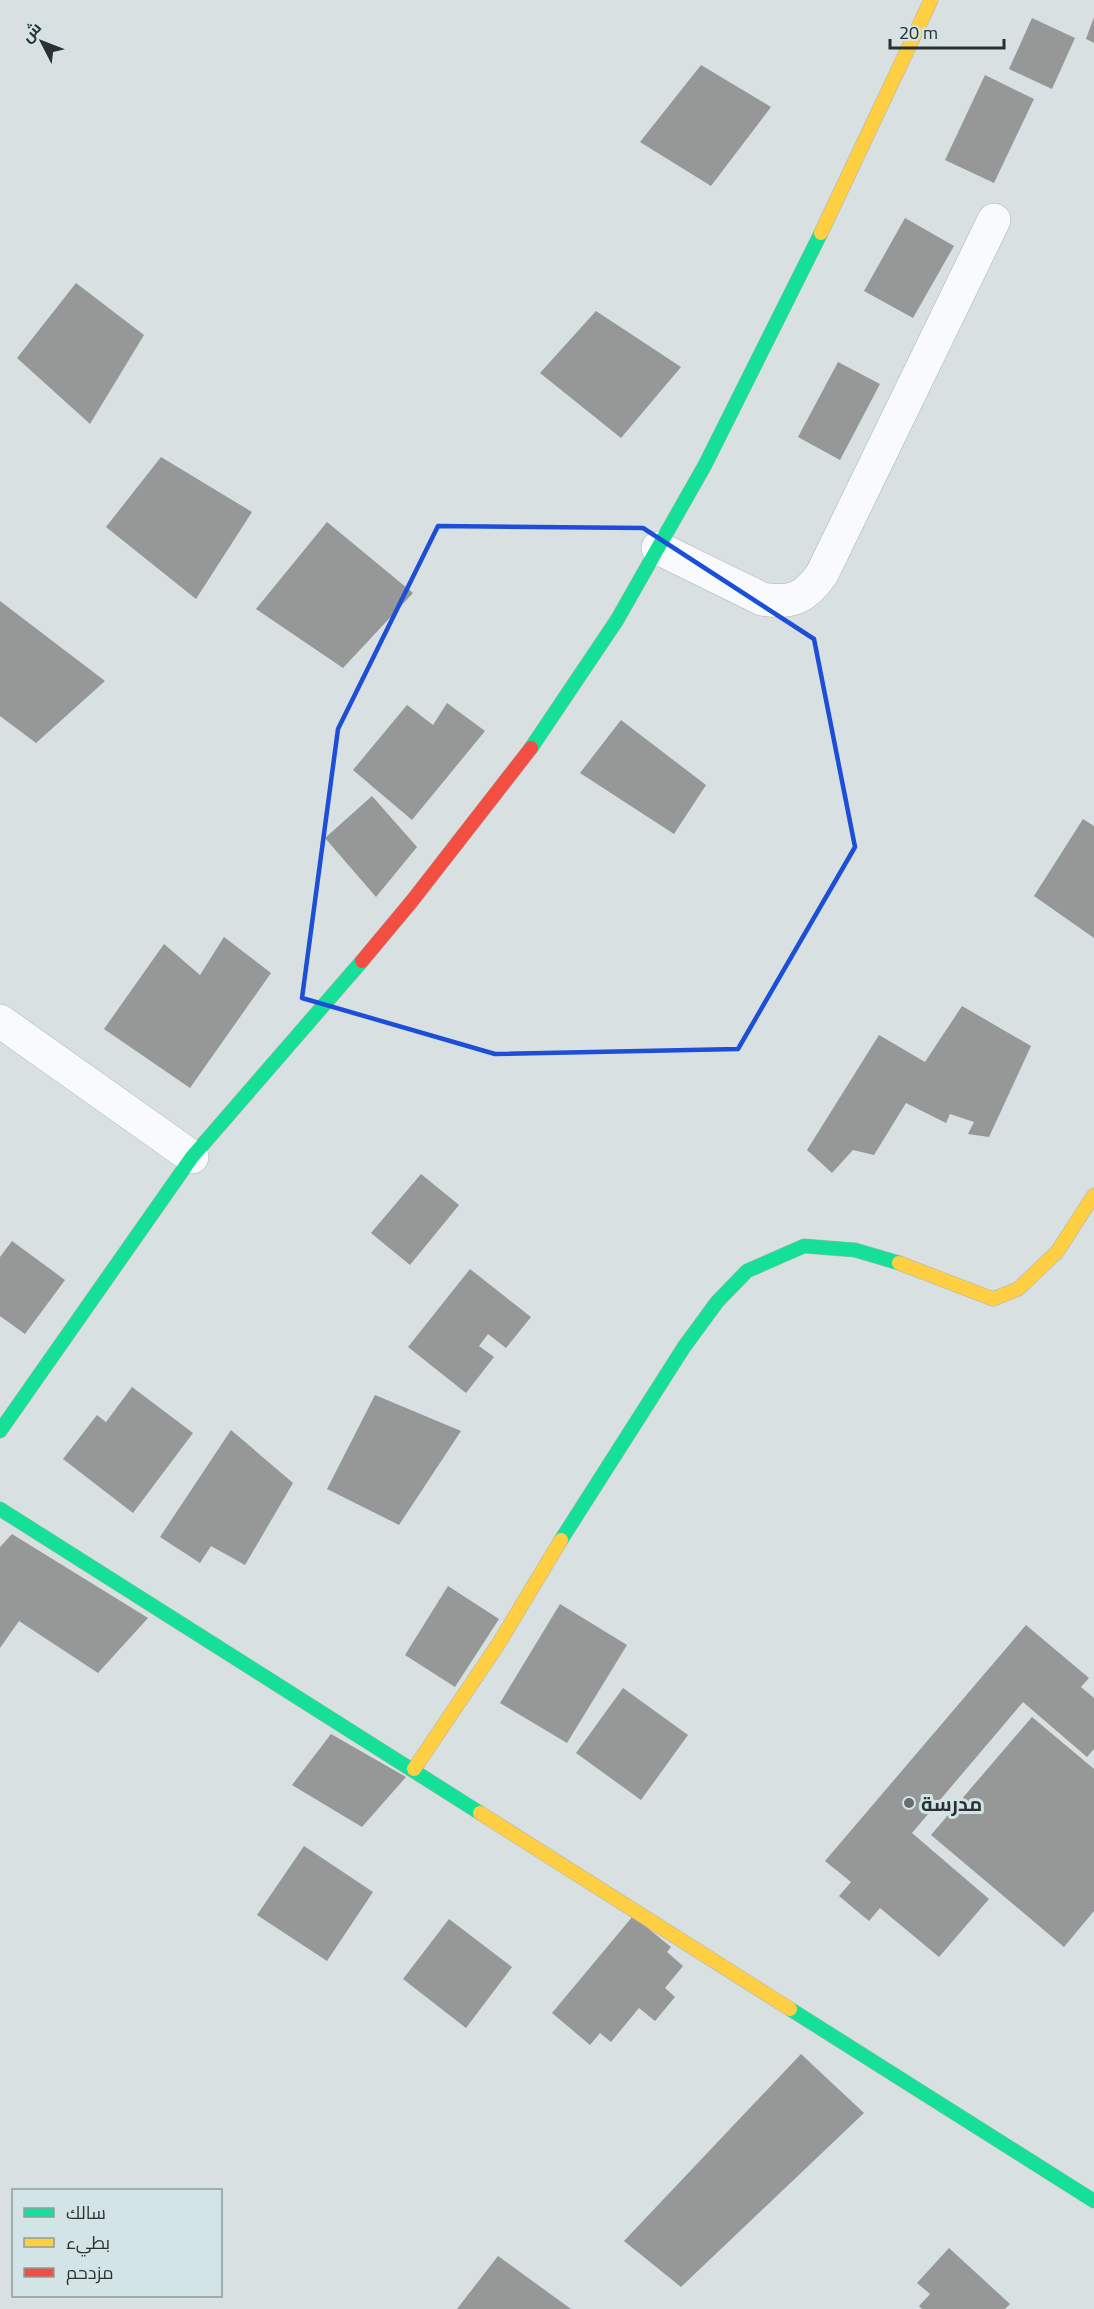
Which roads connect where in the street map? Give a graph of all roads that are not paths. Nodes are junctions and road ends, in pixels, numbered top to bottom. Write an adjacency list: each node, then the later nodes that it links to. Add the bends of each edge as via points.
1 (931, 0): 3 (street, via 824,227 705,465)
2 (994, 220): 3 (street, via 822,574 811,589 799,598 778,602 762,599)
3 (658, 548): 5 (street, via 617,620 519,765 412,901)
4 (0, 1021): 5 (street)
5 (192, 1156): 7 (street)
6 (1094, 1195): 9 (street, via 1057,1252 1018,1289 993,1299 908,1265 855,1250 804,1246 747,1271 717,1302 684,1347 499,1643)
7 (0, 1431)
8 (0, 1509): 9 (street)
9 (414, 1769): 10 (street)
10 (1094, 2200)

